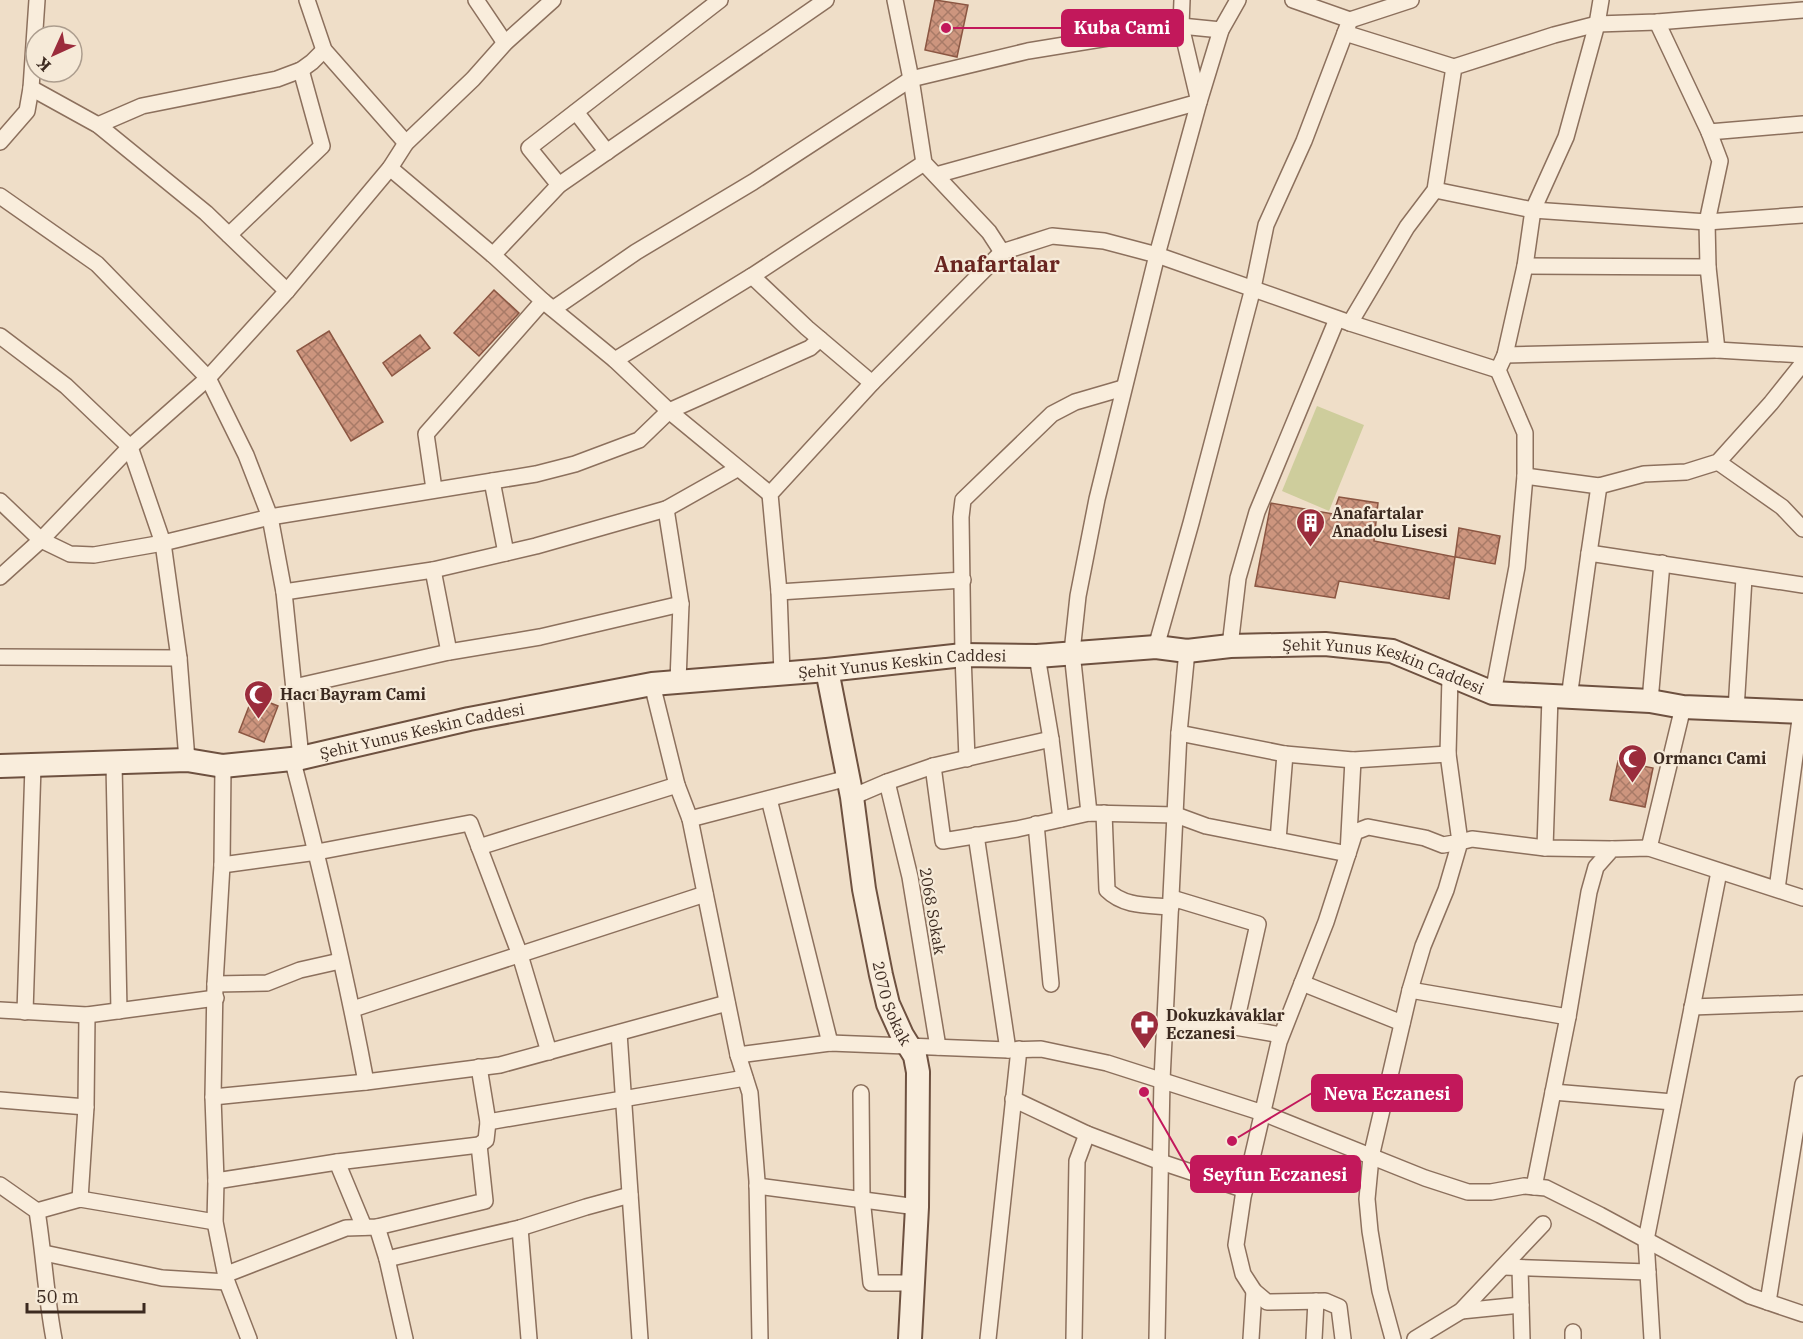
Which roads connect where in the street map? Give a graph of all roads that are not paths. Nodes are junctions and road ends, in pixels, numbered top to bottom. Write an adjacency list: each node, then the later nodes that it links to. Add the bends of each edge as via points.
1 (37, 0): 24 (street)
2 (307, 0): 20 (street)
3 (476, 0): 19 (street)
4 (553, 0): 19 (street)
5 (720, 0): 26 (street)
6 (826, 0): 32 (street)
7 (895, 0): 23 (street)
8 (1182, 0): 16 (street)
9 (1238, 0): 18 (street)
10 (1293, 0): 17 (street)
11 (1411, 0): 17 (street)
12 (1601, 0): 15 (street)
13 (1803, 10): 14 (street)
14 (1658, 22): 15 (street); 29 (street)
15 (1597, 24): 21 (street); 39 (street, via 1566,137)
16 (1181, 26): 18 (street); 23 (street, via 1028,51); 25 (street)
17 (1348, 26): 21 (street); 49 (street, via 1304,141 1266,225)
18 (1221, 30): 25 (street)
19 (505, 43): 31 (street)
20 (324, 50): 22 (street); 31 (street)
21 (1454, 68): 37 (street)
22 (301, 70): 28 (street, via 278,79 142,106); 42 (street, via 322,146)
23 (911, 79): 33 (street); 51 (street, via 753,182)
24 (31, 88): 28 (street); 30 (street, via 27,111)
25 (1199, 102): 35 (street); 45 (street)
26 (576, 112): 32 (street); 36 (street, via 529,148)
27 (1803, 124): 29 (street)
28 (98, 125): 42 (street)
29 (1709, 132): 41 (street, via 1720,161)
30 (0, 142)
31 (406, 143): 34 (street)
32 (607, 152): 36 (street)
33 (924, 163): 35 (street); 48 (street)
34 (390, 168): 44 (street); 50 (street)
35 (936, 175): 43 (street, via 989,232)
36 (560, 185): 44 (street)
37 (1436, 190): 39 (street); 52 (street)
38 (0, 196): 61 (street, via 97,264)
39 (1533, 210): 41 (street); 46 (street)
40 (1803, 215): 41 (street)
41 (1707, 222): 47 (street)
42 (229, 235): 50 (street)
43 (1002, 252): 45 (street, via 1052,236 1104,241); 62 (street)
44 (493, 255): 51 (street)
45 (1156, 255): 49 (street); 63 (street)
46 (1525, 266): 47 (street); 56 (street)
47 (1708, 267): 55 (street)
48 (752, 276): 54 (street); 58 (street)
49 (1252, 288): 52 (street); 91 (street)
50 (287, 291): 61 (street)
51 (548, 305): 58 (street); 71 (street, via 426,434)
52 (1343, 321): 60 (street); 90 (street, via 1257,512 1238,578)
53 (0, 336): 65 (street, via 66,386)
54 (820, 339): 62 (street); 64 (street, via 810,348)
55 (1717, 350): 56 (street); 57 (street)
56 (1505, 355): 60 (street)
57 (1803, 355)
58 (615, 360): 64 (street)
59 (1803, 363): 66 (street)
60 (1498, 370): 68 (street, via 1525,433)
61 (208, 378): 65 (street); 75 (street, via 246,455)
62 (872, 384): 72 (street)
63 (1123, 388): 85 (street, via 1075,402 1052,414 963,500); 94 (street, via 1078,596)
64 (669, 411): 67 (street); 69 (street, via 639,440 556,469)
65 (130, 447): 77 (street); 78 (street)
66 (1718, 462): 70 (street, via 1686,472 1644,474); 76 (street, via 1782,507)
67 (737, 469): 72 (street); 74 (street)
68 (1525, 476): 70 (street); 105 (street, via 1517,567)
69 (492, 481): 71 (street); 79 (street)
70 (1599, 486): 80 (street)
71 (434, 489): 75 (street)
72 (770, 494): 88 (street)
73 (0, 501): 77 (street)
74 (666, 509): 79 (street); 89 (street)
75 (270, 517): 78 (street); 87 (street)
76 (1803, 529)
77 (41, 540): 78 (street, via 70,554 94,555); 83 (street)
78 (163, 543): 98 (street)
79 (506, 553): 82 (street)
80 (1589, 553): 81 (street); 106 (street)
81 (1662, 563): 84 (street); 107 (street)
82 (433, 570): 87 (street); 93 (street)
83 (0, 577)
84 (1744, 578): 86 (street); 109 (street)
85 (963, 579): 88 (street); 95 (street)
86 (1803, 585)
87 (284, 592): 104 (street)
88 (779, 592): 100 (street)
89 (681, 604): 93 (street, via 540,637); 102 (street)
90 (1230, 646): 92 (street, Şehit Yunus Keskin Caddesi); 101 (street, Şehit Yunus Keskin Caddesi, via 1325,644 1392,651)
91 (1156, 647): 92 (street, Şehit Yunus Keskin Caddesi); 94 (street, Şehit Yunus Keskin Caddesi)
92 (1187, 651): 111 (street)
93 (449, 652): 104 (street)
94 (1072, 652): 96 (street, Şehit Yunus Keskin Caddesi); 128 (street)
95 (963, 655): 96 (street, Şehit Yunus Keskin Caddesi); 99 (street, Şehit Yunus Keskin Caddesi); 116 (street)
96 (1037, 656): 112 (street)
97 (0, 657): 98 (street)
98 (179, 658): 117 (street)
99 (827, 670): 100 (street, Şehit Yunus Keskin Caddesi); 126 (street, 2070 Sokak)
100 (782, 674): 102 (street, Şehit Yunus Keskin Caddesi)
101 (1450, 677): 105 (street, Şehit Yunus Keskin Caddesi); 114 (street)
102 (678, 681): 103 (street, Şehit Yunus Keskin Caddesi)
103 (652, 684): 115 (street, Şehit Yunus Keskin Caddesi); 125 (street)
104 (294, 687): 115 (street)
105 (1493, 693): 106 (street, Şehit Yunus Keskin Caddesi)
106 (1560, 697): 107 (street, Şehit Yunus Keskin Caddesi); 137 (street)
107 (1650, 701): 108 (street, Şehit Yunus Keskin Caddesi)
108 (1683, 707): 109 (street, Şehit Yunus Keskin Caddesi); 138 (street)
109 (1736, 710): 110 (street, Şehit Yunus Keskin Caddesi)
110 (1802, 712): 144 (street)
111 (1179, 733): 113 (street); 129 (street)
112 (1051, 740): 116 (street); 131 (street)
113 (1285, 754): 118 (street); 134 (street)
114 (1448, 754): 118 (street); 135 (street)
115 (296, 758): 122 (street, Şehit Yunus Keskin Caddesi); 140 (street)
116 (967, 759): 123 (street)
117 (187, 760): 119 (street, Şehit Yunus Keskin Caddesi); 122 (street, Şehit Yunus Keskin Caddesi)
118 (1353, 760): 141 (street)
119 (114, 764): 121 (street, Şehit Yunus Keskin Caddesi); 159 (street)
120 (0, 766): 121 (street, Şehit Yunus Keskin Caddesi)
121 (33, 766): 160 (street)
122 (223, 766): 142 (street)
123 (933, 766): 124 (street); 133 (street, via 943,841)
124 (887, 782): 126 (street); 170 (street, 2068 Sokak, via 910,877)
125 (677, 785): 130 (street); 136 (street)
126 (850, 788): 127 (street); 169 (street, 2070 Sokak, via 881,975 888,1004)
127 (769, 799): 130 (street); 168 (street)
128 (1097, 813): 129 (street); 131 (street); 147 (street, via 1107,890 1128,903)
129 (1176, 815): 134 (street, via 1206,826); 147 (street)
130 (690, 819): 145 (street)
131 (1061, 819): 132 (street)
132 (1036, 825): 133 (street); 151 (street)
133 (976, 835): 171 (street)
134 (1278, 840): 141 (street)
135 (1460, 842): 137 (street, via 1472,839); 141 (street, via 1443,845 1368,827 1355,832); 152 (street)
136 (479, 847): 140 (street, via 470,824); 148 (street)
137 (1545, 848): 139 (street)
138 (1649, 848): 139 (street); 143 (street)
139 (1612, 849): 162 (street, via 1596,867 1589,892)
140 (317, 852): 142 (street); 149 (street)
141 (1348, 854): 150 (street)
142 (222, 865): 153 (street)
143 (1719, 872): 144 (street); 156 (street)
144 (1778, 889): 146 (street)
145 (705, 894): 148 (street); 154 (street)
146 (1803, 898)
147 (1171, 902): 163 (street); 165 (street, via 1258,924)
148 (520, 955): 157 (street); 172 (street)
149 (340, 961): 153 (street, via 267,983); 157 (street)
150 (1302, 983): 164 (street); 167 (street)
151 (1052, 984)
152 (1410, 990): 162 (street); 164 (street)
153 (215, 991): 159 (street); 181 (street)
154 (727, 1003): 166 (street); 173 (street)
155 (1803, 1003): 156 (street)
156 (1692, 1007): 185 (street)
157 (353, 1009): 177 (street)
158 (0, 1010): 160 (street)
159 (120, 1011): 161 (street)
160 (25, 1012): 161 (street)
161 (87, 1015): 186 (street)
162 (1568, 1017): 179 (street)
163 (1165, 1023): 165 (street); 176 (street)
164 (1402, 1023): 192 (street)
165 (1235, 1027): 167 (street)
166 (619, 1033): 172 (street); 182 (street)
167 (1281, 1035): 187 (street)
168 (830, 1043): 169 (street); 173 (street)
169 (909, 1046): 170 (street); 203 (street, 2070 Sokak, via 918,1072)
170 (938, 1047): 171 (street)
171 (1013, 1049): 176 (street, via 1041,1049); 183 (street)
172 (549, 1052): 174 (street)
173 (738, 1055): 175 (street)
174 (479, 1067): 177 (street); 188 (street)
175 (745, 1078): 182 (street); 197 (street, via 750,1093)
176 (1162, 1080): 187 (street); 194 (street)
177 (366, 1082): 181 (street)
178 (1803, 1084): 191 (street)
179 (1553, 1092): 185 (street); 198 (street)
180 (861, 1093): 201 (street)
181 (213, 1097): 195 (street)
182 (623, 1097): 188 (street); 200 (street)
183 (1013, 1099): 189 (street); 230 (street)
184 (0, 1100): 186 (street)
185 (1673, 1102): 209 (street)
186 (86, 1107): 202 (street)
187 (1263, 1113): 192 (street); 199 (street)
188 (488, 1122): 190 (street, via 486,1140)
189 (1087, 1134): 194 (street); 231 (street, via 1077,1161)
190 (479, 1145): 193 (street); 207 (street, via 485,1201)
191 (1798, 1149): 219 (street)
192 (1371, 1157): 198 (street, via 1468,1192); 236 (street, via 1367,1199 1370,1232)
193 (337, 1162): 195 (street); 207 (street)
194 (1161, 1162): 199 (street); 232 (street)
195 (216, 1181): 205 (street)
196 (0, 1185): 204 (street)
197 (757, 1185): 201 (street); 228 (street)
198 (1534, 1187): 209 (street, via 1546,1188)
199 (1245, 1190): 217 (street, via 1236,1245 1243,1274)
200 (630, 1196): 208 (street); 227 (street)
201 (862, 1198): 203 (street); 216 (street, via 871,1283)
202 (80, 1199): 204 (street); 205 (street)
203 (917, 1207): 216 (street, 2070 Sokak)
204 (38, 1211): 210 (street)
205 (215, 1222): 215 (street)
206 (1543, 1224): 212 (street)
207 (370, 1227): 211 (street); 215 (street, via 346,1228)
208 (520, 1228): 211 (street); 226 (street)
209 (1646, 1240): 214 (street); 219 (street)
210 (44, 1253): 215 (street, via 162,1278); 223 (street)
211 (387, 1259): 225 (street)
212 (1503, 1267): 213 (street); 221 (street)
213 (1520, 1268): 214 (street); 220 (street)
214 (1648, 1272): 239 (street)
215 (227, 1278): 224 (street)
216 (913, 1283): 229 (street, 2070 Sokak)
217 (1254, 1291): 218 (street, via 1267,1302); 233 (street)
218 (1316, 1301): 234 (street); 235 (street, via 1339,1307)
219 (1768, 1302): 222 (street)
220 (1521, 1305): 221 (street); 238 (street)
221 (1461, 1311): 237 (street)
222 (1803, 1314)
223 (54, 1339)
224 (249, 1339)
225 (405, 1339)
226 (529, 1339)
227 (640, 1339)
228 (760, 1339)
229 (910, 1339)
230 (988, 1339)
231 (1074, 1339)
232 (1157, 1339)
233 (1251, 1339)
234 (1314, 1339)
235 (1343, 1339)
236 (1393, 1339)
237 (1415, 1339)
238 (1522, 1339)
239 (1652, 1339)

